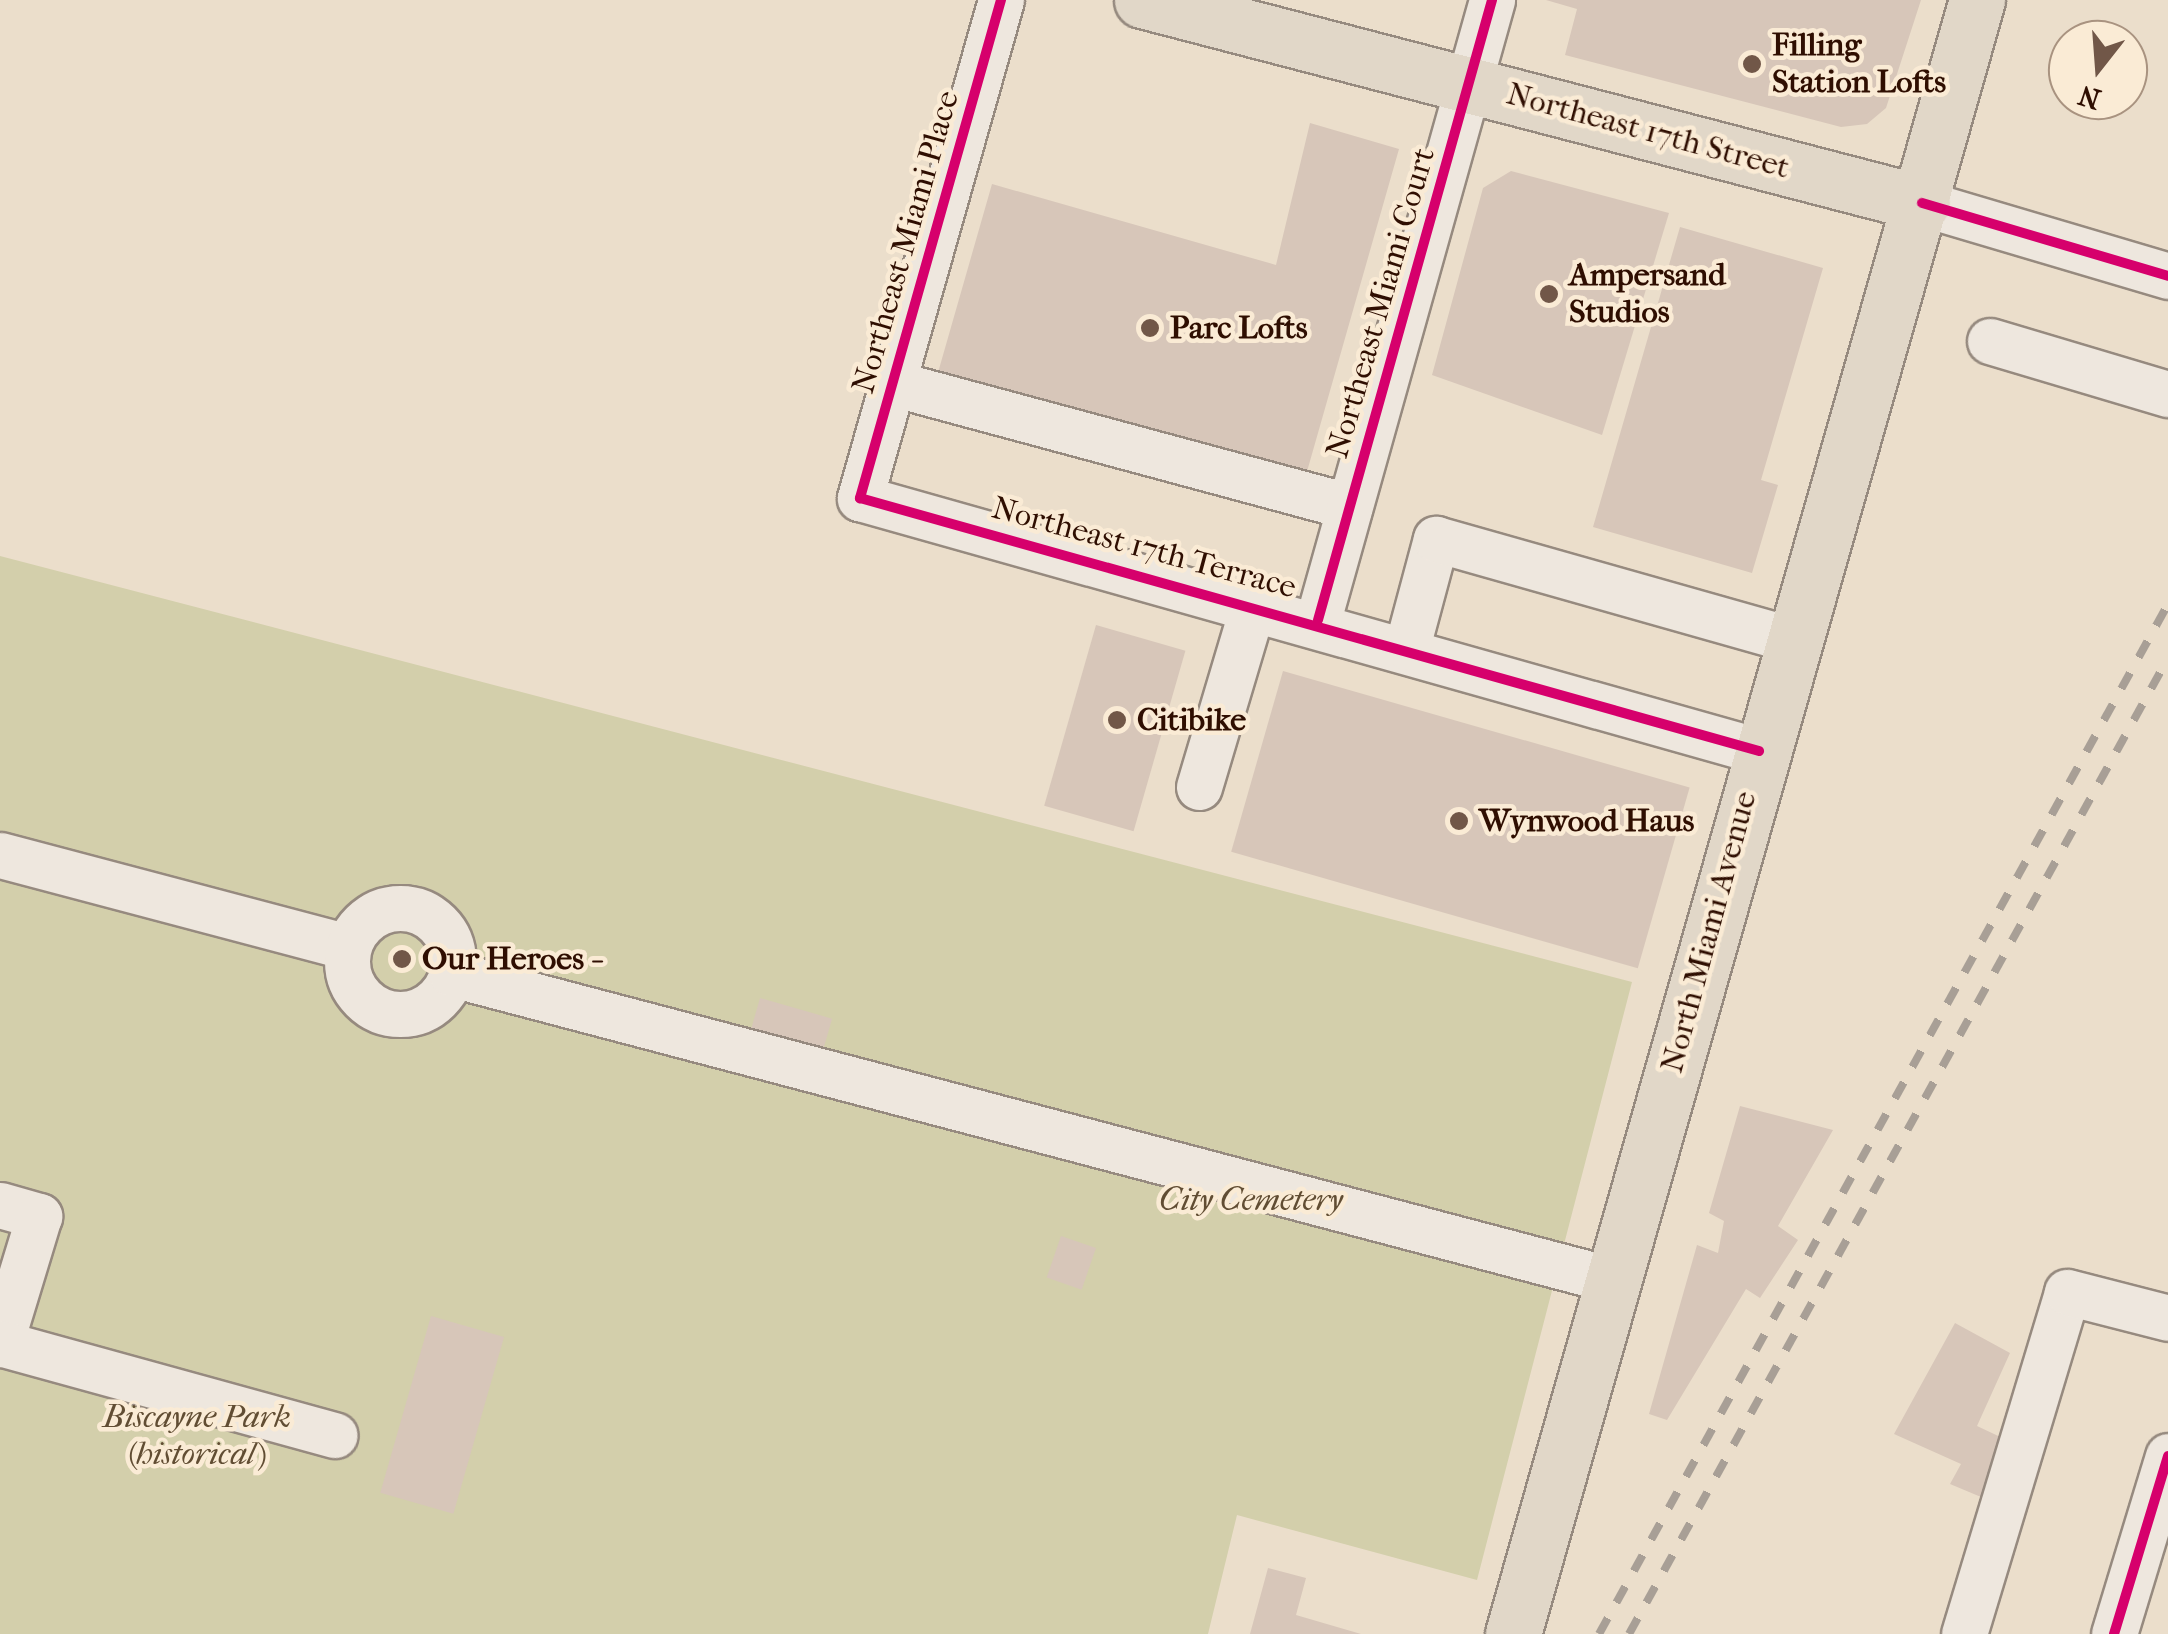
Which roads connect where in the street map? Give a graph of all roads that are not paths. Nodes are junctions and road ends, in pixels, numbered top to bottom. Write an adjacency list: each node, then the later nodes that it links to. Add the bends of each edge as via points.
1 (1000, 0): 9 (street, Northeast Miami Place)
2 (1142, 0): 5 (main road, Northeast 17th Street)
3 (1492, 0): 5 (street, Northeast Miami Court)
4 (1978, 0): 6 (main road, North Miami Avenue)
5 (1469, 83): 6 (main road, Northeast 17th Street); 12 (street, Northeast Miami Court)
6 (1922, 203): 7 (street); 15 (main road, North Miami Avenue)
7 (2168, 276)
8 (1990, 341): 10 (street)
9 (892, 383): 11 (street, Northeast Miami Place); 12 (street)
10 (2168, 394)
11 (860, 498): 13 (street, Northeast 17th Terrace)
12 (1350, 508): 14 (street, Northeast Miami Court)
13 (1254, 603): 14 (street, Northeast 17th Terrace); 18 (street)
14 (1318, 620): 16 (street, Northeast 17th Terrace)
15 (1792, 640): 16 (street, via 1436,539); 17 (main road, North Miami Avenue)
16 (1407, 646): 17 (street, Northeast 17th Terrace)
17 (1759, 751): 23 (main road, North Miami Avenue)
18 (1199, 787)
19 (0, 855): 20 (street)
20 (348, 947): 21 (street, via 350,980 387,1012 420,1010); 21 (street, via 369,917 404,908 438,922)
21 (452, 974): 23 (street)
22 (0, 1205): 25 (street, via 39,1216)
23 (1613, 1280): 28 (main road, North Miami Avenue)
24 (2168, 1318): 29 (street, via 2067,1292)
25 (0, 1344): 26 (street)
26 (335, 1436)
27 (2168, 1456): 30 (street)
28 (1512, 1634)
29 (1964, 1634)
30 (2114, 1634)

